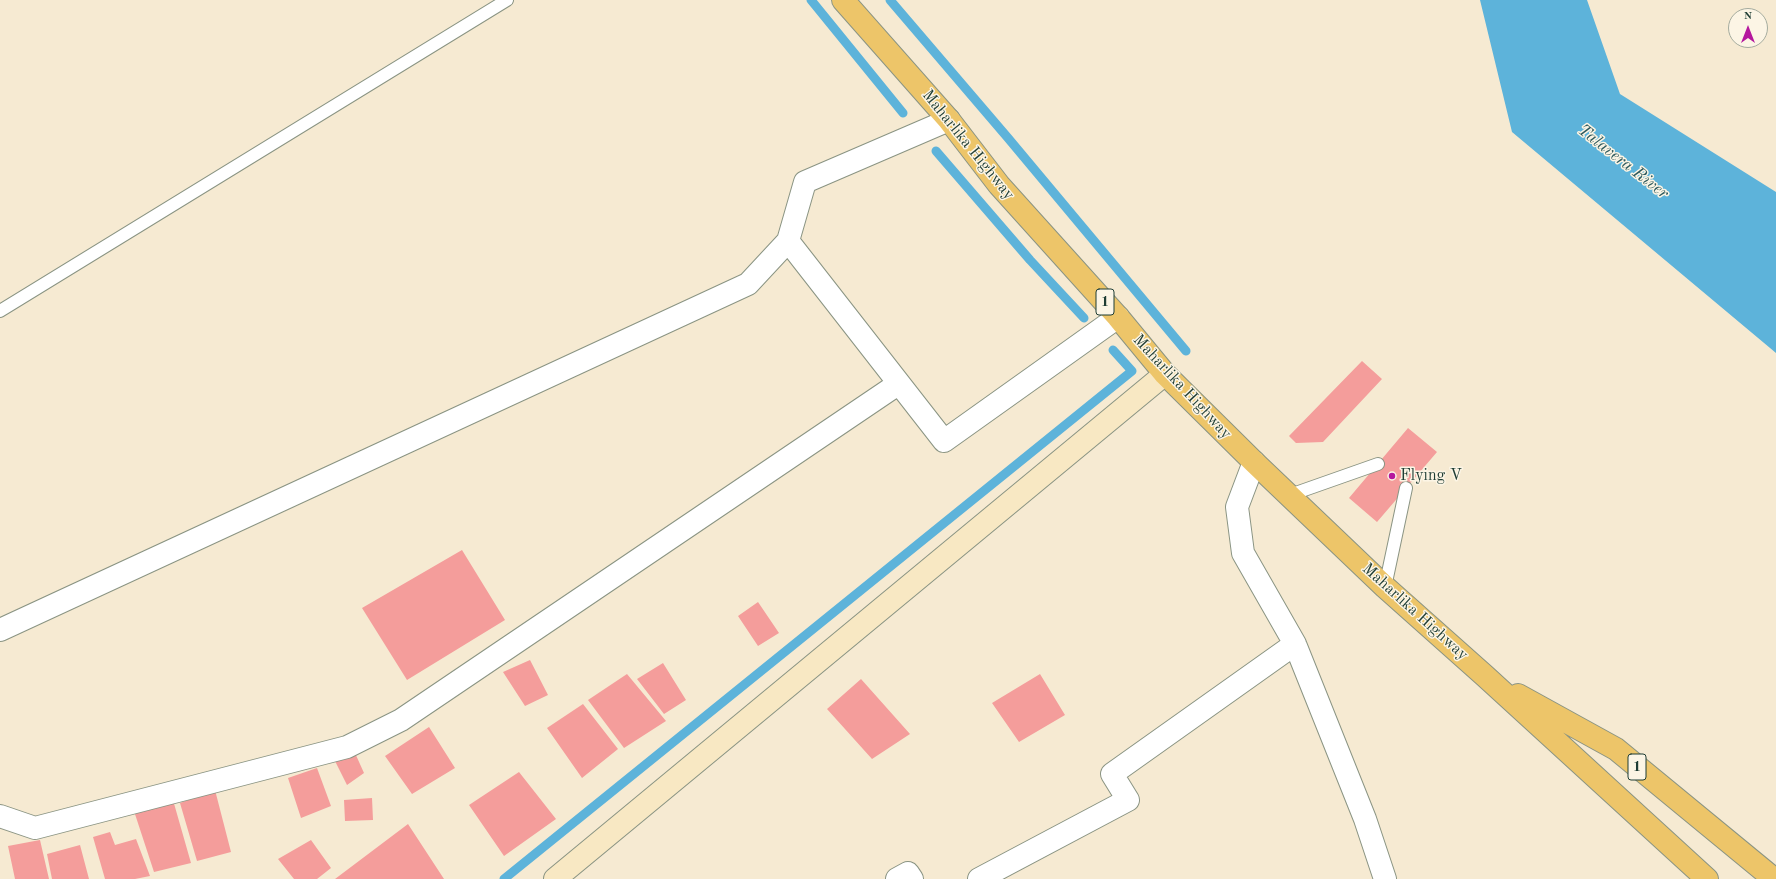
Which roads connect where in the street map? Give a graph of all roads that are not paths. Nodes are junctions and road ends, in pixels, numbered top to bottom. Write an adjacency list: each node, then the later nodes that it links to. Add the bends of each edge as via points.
1 (507, 0): 5 (lane)
2 (844, 0): 3 (highway, Maharlika Highway / 1)
3 (949, 120): 4 (street, via 805,182); 6 (highway, Maharlika Highway / 1, via 999,186)
4 (788, 241): 8 (street); 14 (street, via 748,284)
5 (0, 311)
6 (1118, 317): 7 (highway, Maharlika Highway / 1); 8 (street, via 944,441)
7 (1165, 374): 9 (highway, Maharlika Highway / 1); 18 (main road)
8 (898, 384): 17 (street, via 401,720 347,747 35,828)
9 (1254, 462): 12 (highway, Maharlika Highway / 1); 15 (street, via 1237,506 1243,553)
10 (1378, 464): 12 (lane)
11 (1406, 488): 13 (lane)
12 (1290, 495): 13 (highway, Maharlika Highway / 1)
13 (1385, 587): 16 (highway, Maharlika Highway / 1)
14 (0, 630)
15 (1295, 644): 21 (street, via 1112,774 1128,800); 22 (street, via 1365,819)
16 (1485, 676): 23 (highway, Maharlika Highway / 1); 24 (highway, Maharlika Highway / 1, via 1616,749)
17 (0, 816)
18 (554, 879)
19 (897, 879): 20 (street, via 908,873)
20 (912, 879)
21 (979, 879)
22 (1385, 879)
23 (1707, 879)
24 (1774, 879)

